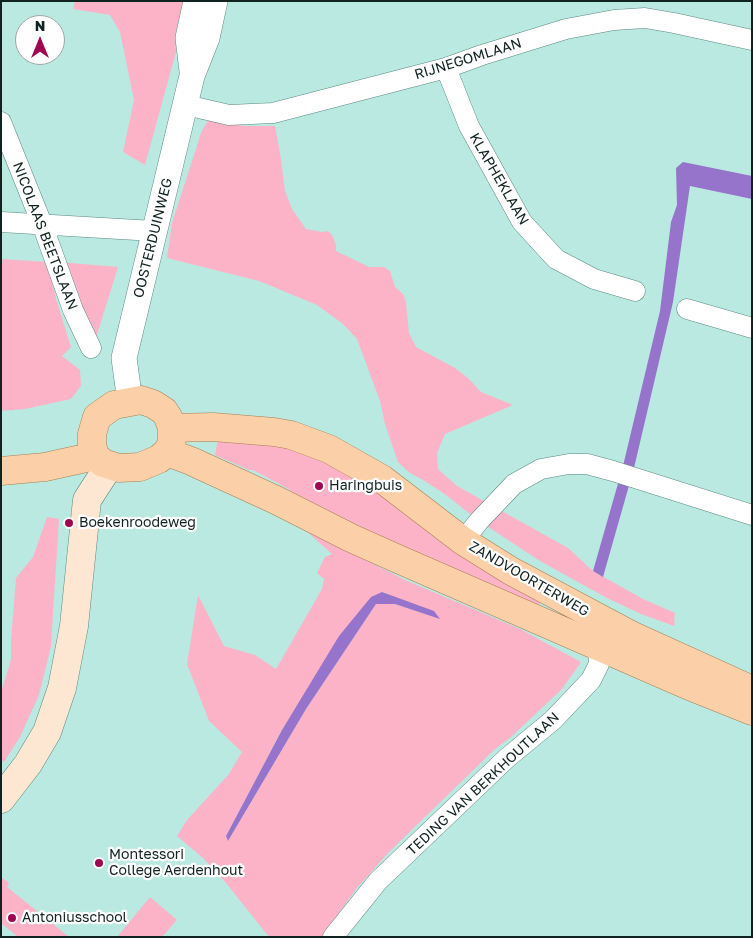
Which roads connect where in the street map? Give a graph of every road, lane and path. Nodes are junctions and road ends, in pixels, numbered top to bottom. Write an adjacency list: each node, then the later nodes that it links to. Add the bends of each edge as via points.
1 (196, 1): 5 (street, OOSTERDUINWEG, via 188,38)
2 (215, 1): 5 (street, OOSTERDUINWEG, via 207,38)
3 (752, 40): 4 (street, RIJNEGOMLAAN, via 645,18 614,20 566,29)
4 (446, 68): 6 (street, RIJNEGOMLAAN, via 273,113 229,115); 11 (street, KLAPHEKLAAN, via 469,126 522,222 556,259 594,279)
5 (192, 76): 6 (street, OOSTERDUINWEG)
6 (186, 105): 10 (street, OOSTERDUINWEG)
7 (1, 122): 9 (street, NICOLAAS BEETSLAAN)
8 (1, 222): 9 (street)
9 (42, 224): 10 (street); 14 (street, NICOLAAS BEETSLAAN, via 73,310)
10 (154, 231): 15 (street, OOSTERDUINWEG, via 124,358)
11 (634, 291)
12 (687, 309): 13 (street)
13 (752, 328)
14 (91, 348)
15 (130, 402): 16 (main road, via 141,400 153,404 168,417); 17 (main road, via 114,405 97,417 92,445)
16 (170, 440): 17 (main road, via 154,461 140,467 124,469); 20 (main road, ZANDVOORTERWEG, via 213,427 291,436 328,449 382,479); 22 (main road, ZANDVOORTERWEG, via 191,461 350,538)
17 (102, 461): 18 (main road); 25 (main road, via 87,500 74,626 62,688 48,732)
18 (1, 471)
19 (751, 511): 20 (street, via 587,464 569,464 541,469 514,484)
20 (467, 536): 21 (main road, ZANDVOORTERWEG, via 511,572)
21 (597, 617): 22 (street, TEDING VAN BERKHOUTLAAN); 23 (main road, ZANDVOORTERWEG)
22 (597, 646): 24 (main road, ZANDVOORTERWEG); 26 (street, TEDING VAN BERKHOUTLAAN, via 599,664 590,680 553,720 507,758 378,881)
23 (752, 690)
24 (752, 711)
25 (1, 799)
26 (332, 937)

